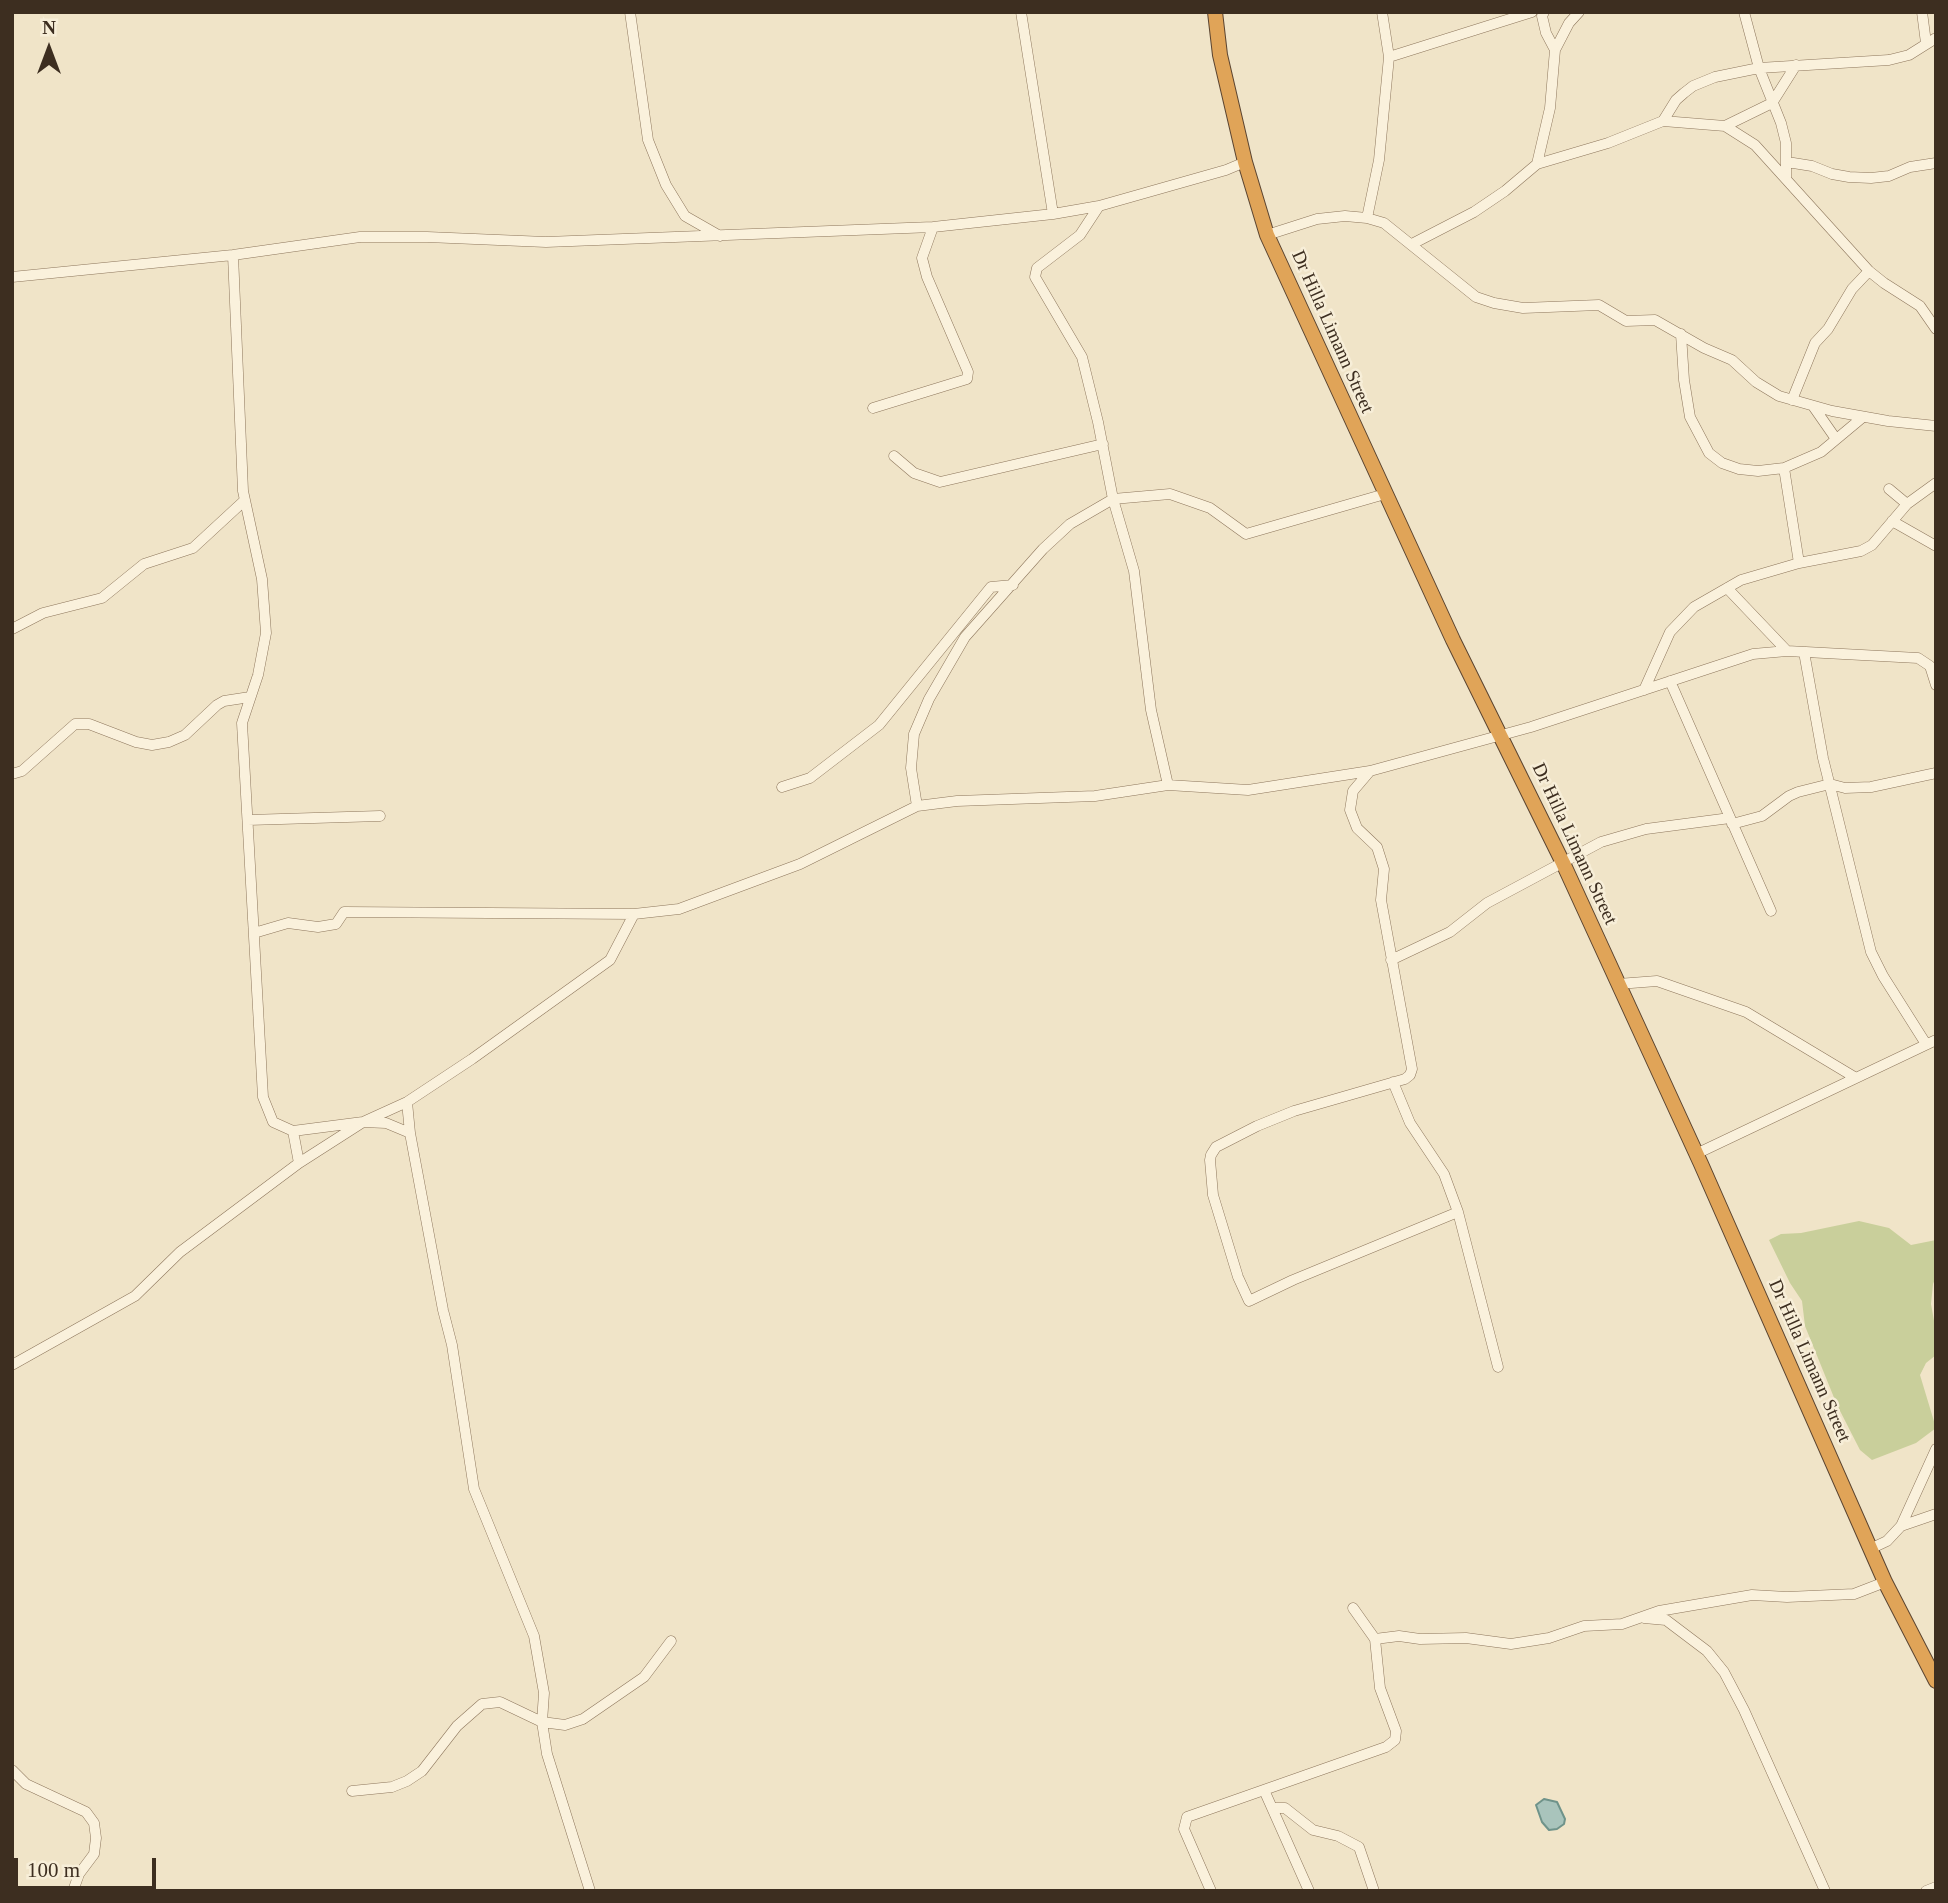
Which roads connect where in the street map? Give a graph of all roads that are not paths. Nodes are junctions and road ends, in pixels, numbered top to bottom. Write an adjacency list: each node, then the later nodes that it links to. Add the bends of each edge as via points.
1 (630, 12): 28 (street, via 648,140 666,185 685,216)
2 (1021, 12): 24 (street)
3 (1215, 12): 18 (highway, Dr Hilla Limann Street, via 1220,55)
4 (1382, 12): 12 (street)
5 (1532, 12): 12 (street)
6 (1544, 12): 11 (street, via 1546,33)
7 (1579, 12): 11 (street)
8 (1744, 12): 14 (street)
9 (1922, 12): 10 (street)
10 (1931, 41): 13 (street, via 1909,55 1889,60)
11 (1555, 50): 21 (street, via 1550,108)
12 (1389, 57): 25 (street)
13 (1796, 65): 14 (street); 15 (street)
14 (1759, 68): 15 (street); 16 (street, via 1693,86 1676,100)
15 (1772, 103): 17 (street); 19 (street, via 1782,123)
16 (1663, 121): 17 (street); 21 (street)
17 (1726, 126): 22 (street, via 1755,145)
18 (1245, 162): 23 (street); 27 (highway, Dr Hilla Limann Street)
19 (1787, 162): 20 (street, via 1871,178); 22 (street)
20 (1936, 163)
21 (1537, 164): 29 (street, via 1474,212)
22 (1786, 177): 31 (street)
23 (1099, 206): 24 (street); 42 (street, via 1080,235 1037,268 1035,277 1082,357)
24 (1053, 214): 26 (street)
25 (1367, 218): 27 (street, via 1317,219); 29 (street, via 1384,223)
26 (933, 227): 28 (street); 37 (street, via 922,258 967,379)
27 (1267, 235): 47 (highway, Dr Hilla Limann Street)
28 (721, 236): 30 (street, via 546,242 360,237)
29 (1412, 244): 34 (street, via 1476,297 1523,308 1599,305 1626,321 1656,320)
30 (233, 255): 32 (street); 49 (street)
31 (1870, 271): 33 (street, via 1920,306); 35 (street, via 1815,343)
32 (12, 278)
33 (1936, 329)
34 (1681, 334): 35 (street, via 1732,360 1756,382); 44 (street, via 1690,417 1709,453 1739,469)
35 (1792, 400): 36 (street)
36 (1813, 406): 38 (street); 41 (street)
37 (873, 408)
38 (1863, 417): 39 (street); 41 (street)
39 (1931, 425): 40 (street)
40 (1936, 432)
41 (1836, 439): 44 (street, via 1821,452)
42 (1102, 444): 43 (street, via 940,482 914,473); 48 (street)
43 (894, 456)
44 (1784, 468): 53 (street)
45 (1936, 483): 50 (street)
46 (1889, 489): 50 (street)
47 (1385, 494): 48 (street, via 1246,534 1210,508 1170,494); 63 (highway, Dr Hilla Limann Street)
48 (1113, 499): 54 (street, via 1070,524); 67 (street, via 1134,571 1151,710)
49 (245, 500): 56 (street, via 193,548 144,564 102,598 43,612); 62 (street, via 262,579 266,633)
50 (1907, 504): 51 (street)
51 (1892, 521): 52 (street); 53 (street, via 1861,551)
52 (1936, 546)
53 (1798, 563): 55 (street)
54 (1013, 585): 69 (street, via 991,587 879,725 810,778); 70 (street, via 965,637 929,699 914,734 911,768)
55 (1727, 588): 57 (street); 61 (street, via 1694,607 1670,632)
56 (12, 629)
57 (1787, 651): 58 (street); 59 (street, via 1752,654)
58 (1804, 652): 60 (street, via 1918,658 1930,666); 68 (street)
59 (1670, 681): 61 (street); 73 (street)
60 (1936, 685)
61 (1644, 690): 63 (street)
62 (250, 697): 66 (street, via 216,705 185,735 152,746 89,724 75,724 22,771); 72 (street, via 242,723)
63 (1500, 734): 64 (street); 74 (highway, Dr Hilla Limann Street)
64 (1370, 771): 67 (street, via 1248,789); 78 (street, via 1353,791 1350,810 1357,828 1377,847 1384,869 1381,900)
65 (1936, 773): 68 (street, via 1871,787)
66 (12, 774)
67 (1168, 785): 70 (street, via 1095,796)
68 (1830, 785): 73 (street, via 1789,796 1762,816); 80 (street, via 1871,951 1883,976)
69 (782, 788)
70 (917, 806): 76 (street, via 800,864 679,909)
71 (380, 816): 72 (street)
72 (248, 820): 77 (street)
73 (1731, 821): 74 (street, via 1646,829 1601,842); 75 (street)
74 (1563, 863): 78 (street, via 1487,903 1450,932); 79 (highway, Dr Hilla Limann Street)
75 (1771, 911)
76 (634, 914): 77 (street, via 344,912 336,924 288,923); 83 (street, via 610,960)
77 (254, 933): 85 (street, via 262,1097 273,1122)
78 (1391, 960): 82 (street, via 1412,1069 1405,1079)
79 (1618, 984): 81 (street, via 1657,981 1745,1012); 87 (highway, Dr Hilla Limann Street)
80 (1931, 1042): 81 (street)
81 (1856, 1077): 87 (street)
82 (1393, 1082): 89 (street, via 1410,1123 1444,1174); 89 (street, via 1294,1111 1216,1147 1211,1155 1213,1195 1249,1301)
83 (407, 1101): 84 (street); 86 (street)
84 (363, 1122): 85 (street); 86 (street, via 386,1123); 88 (street)
85 (293, 1131): 88 (street)
86 (410, 1133): 102 (street, via 452,1345 474,1489 534,1636 544,1693)
87 (1696, 1154): 95 (highway, Dr Hilla Limann Street)
88 (299, 1163): 90 (street, via 180,1252 135,1296)
89 (1458, 1212): 91 (street)
90 (12, 1365)
91 (1498, 1367)
92 (1936, 1449): 94 (street)
93 (1936, 1514): 94 (street)
94 (1900, 1526): 95 (street, via 1888,1541)
95 (1870, 1549): 96 (highway, Dr Hilla Limann Street)
96 (1885, 1582): 98 (street, via 1854,1594 1752,1595 1659,1611); 101 (highway, Dr Hilla Limann Street)
97 (1353, 1608): 99 (street)
98 (1643, 1618): 99 (street, via 1584,1626 1511,1644 1466,1638); 113 (street, via 1666,1620 1707,1651 1724,1672)
99 (1375, 1639): 104 (street, via 1380,1688 1395,1740)
100 (671, 1641): 102 (street, via 645,1677 583,1719 565,1725)
101 (1936, 1681)
102 (542, 1722): 105 (street, via 500,1702 481,1704 407,1782); 109 (street)
103 (12, 1770): 108 (street, via 26,1784 86,1812 94,1823 94,1854)
104 (1264, 1790): 106 (street); 110 (street, via 1187,1817 1184,1829)
105 (352, 1791)
106 (1274, 1808): 111 (street); 112 (street, via 1285,1808 1313,1830 1359,1847)
107 (1936, 1887): 114 (street)
108 (73, 1891)
109 (590, 1891)
110 (1211, 1891)
111 (1309, 1891)
112 (1374, 1891)
113 (1825, 1891)
114 (1926, 1891)

